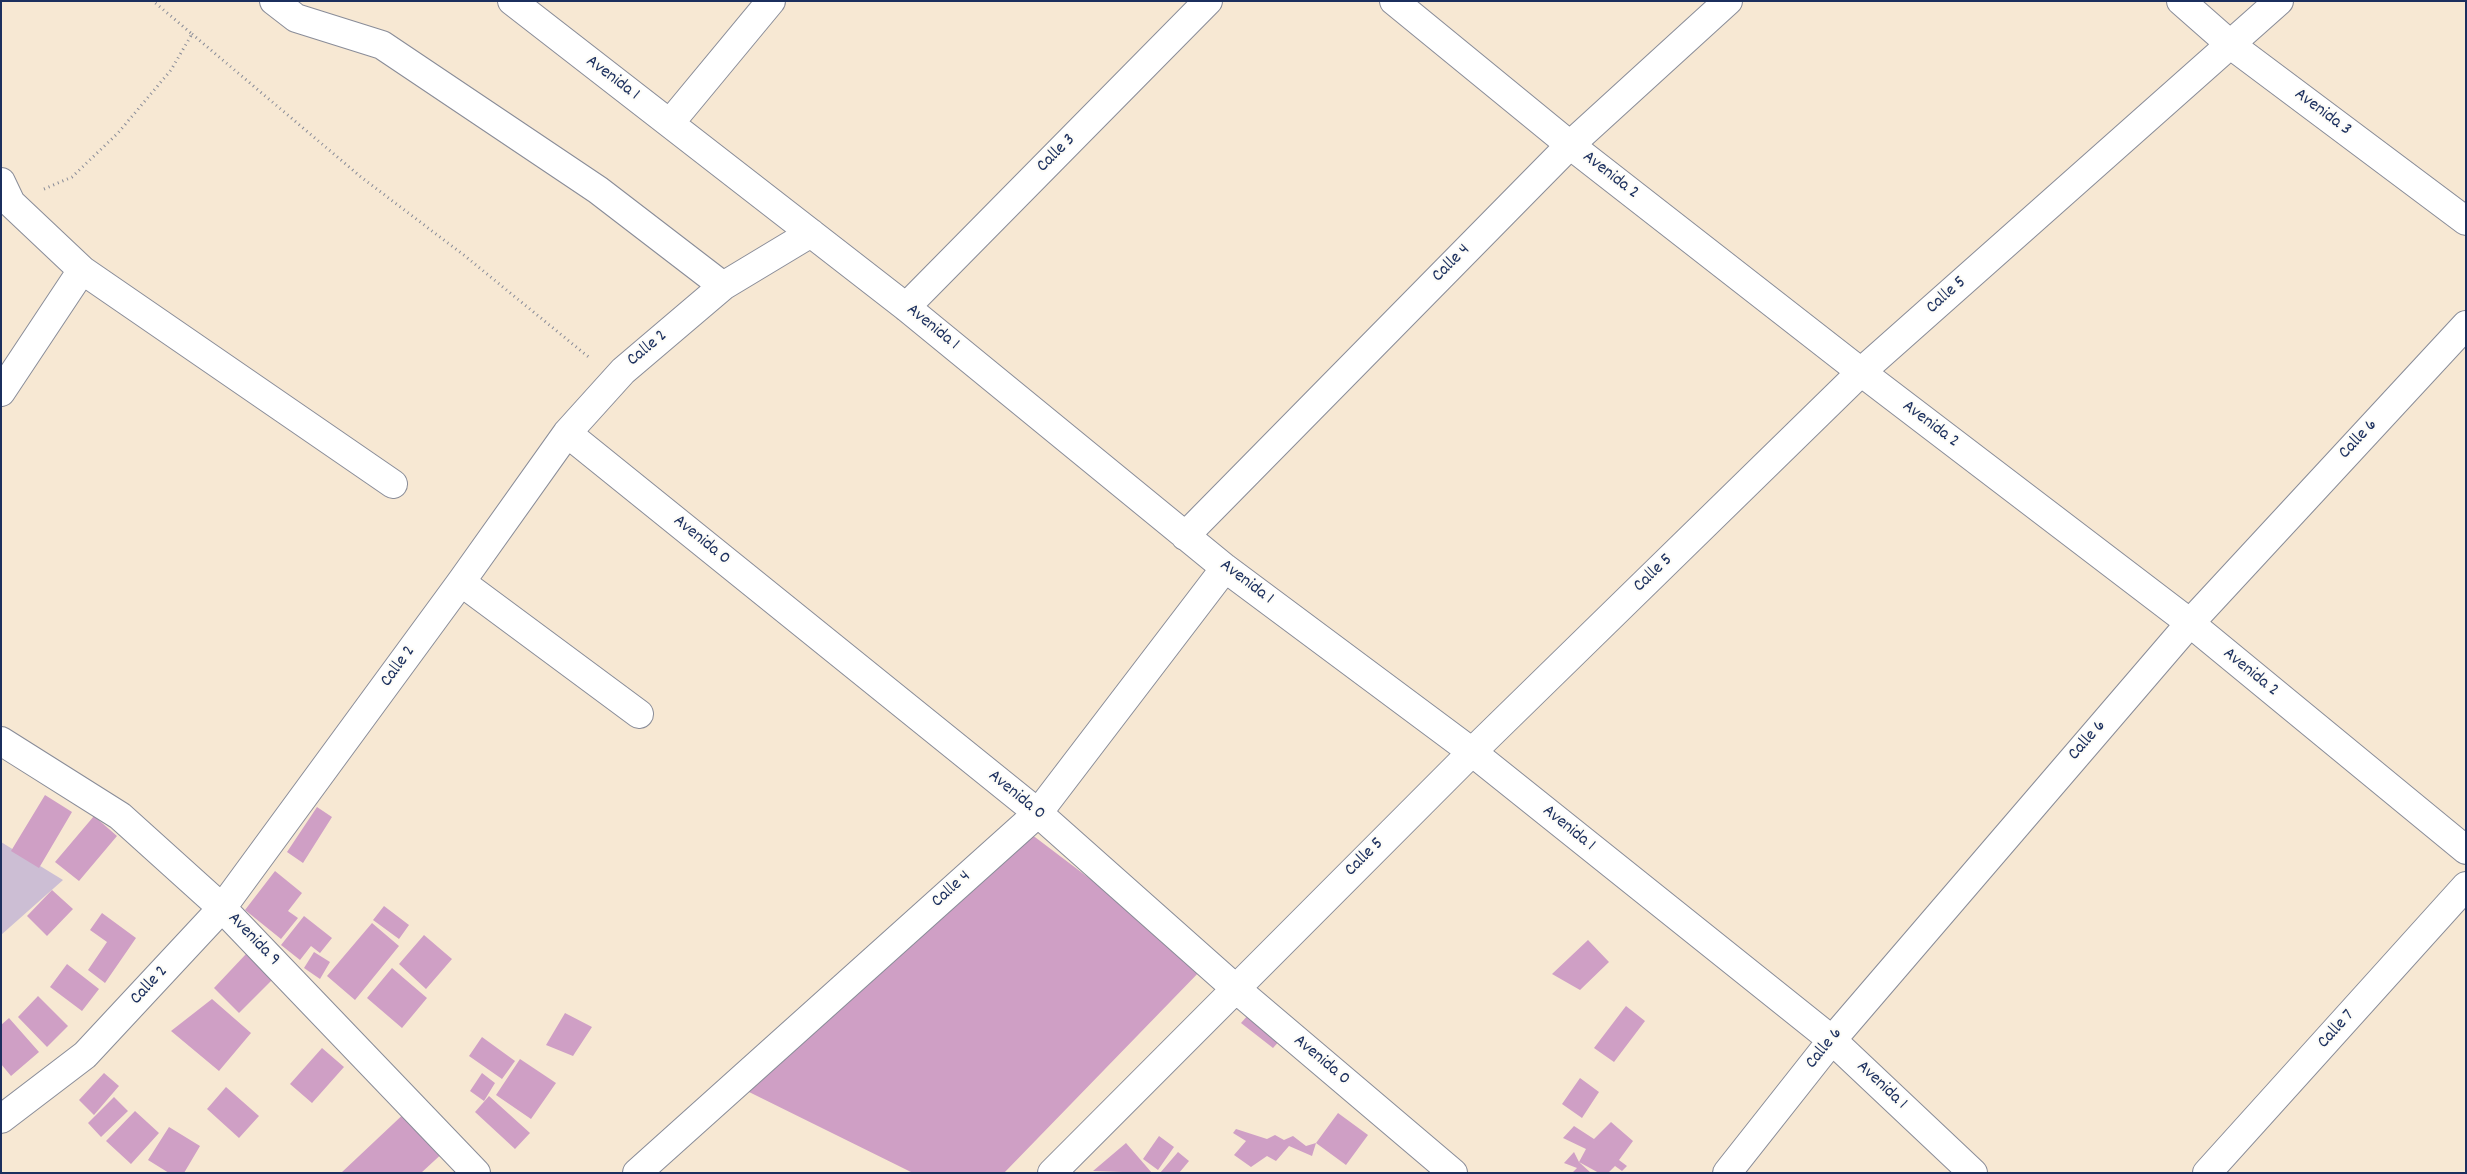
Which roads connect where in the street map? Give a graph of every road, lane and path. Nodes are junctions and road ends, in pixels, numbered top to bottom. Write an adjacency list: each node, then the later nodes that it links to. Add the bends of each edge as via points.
1 (153, 1): 10 (path)
2 (274, 1): 18 (street, via 296,18 382,45 598,190)
3 (512, 1): 12 (street, Avenida 1)
4 (771, 1): 12 (street)
5 (1208, 1): 19 (street, Calle 3)
6 (1394, 1): 13 (street, Avenida 2)
7 (1728, 1): 13 (street, Calle 4)
8 (2181, 1): 11 (street, Avenida 3)
9 (2279, 1): 11 (street, Calle 5)
10 (192, 34): 14 (path, via 171,70 118,133 72,177); 22 (path, via 361,177)
11 (2231, 45): 15 (street, Avenida 3); 21 (street, Calle 5)
12 (670, 123): 16 (street, Avenida 1)
13 (1570, 145): 21 (street, Avenida 2); 26 (street, Calle 4)
14 (5, 196): 17 (street)
15 (2466, 221)
16 (811, 233): 18 (street, Calle 2); 19 (street, Avenida 1)
17 (82, 270): 23 (street); 25 (street)
18 (723, 286): 22 (street, Calle 2)
19 (906, 307): 26 (street, Avenida 1)
20 (2466, 325): 29 (street, Calle 6)
21 (1861, 372): 29 (street, Avenida 2); 32 (street, Calle 5)
22 (616, 378): 24 (street, Calle 2)
23 (1, 392)
24 (567, 433): 28 (street, Calle 2); 33 (street, Avenida 0)
25 (393, 484)
26 (1185, 536): 27 (street, Avenida 1)
27 (1225, 568): 32 (street, Avenida 1); 33 (street, Calle 4)
28 (461, 582): 30 (street); 36 (street, Calle 2)
29 (2190, 623): 34 (street, Avenida 2); 38 (street, Calle 6)
30 (639, 714)
31 (1, 741): 36 (street, Avenida 9, via 120,816)
32 (1472, 752): 37 (street, Calle 5); 38 (street, Avenida 1)
33 (1038, 813): 37 (street, Avenida 0); 41 (street, Calle 4)
34 (2466, 850)
35 (2466, 886): 46 (street, Calle 7)
36 (222, 908): 39 (street, Calle 2, via 85,1055); 40 (street, Avenida 9)
37 (1235, 988): 42 (street, Calle 5); 43 (street, Avenida 0)
38 (1832, 1040): 44 (street, Calle 6); 45 (street, Avenida 1)
39 (1, 1119)
40 (476, 1173)
41 (637, 1173)
42 (1052, 1173)
43 (1452, 1173)
44 (1728, 1173)
45 (1973, 1173)
46 (2207, 1173)

